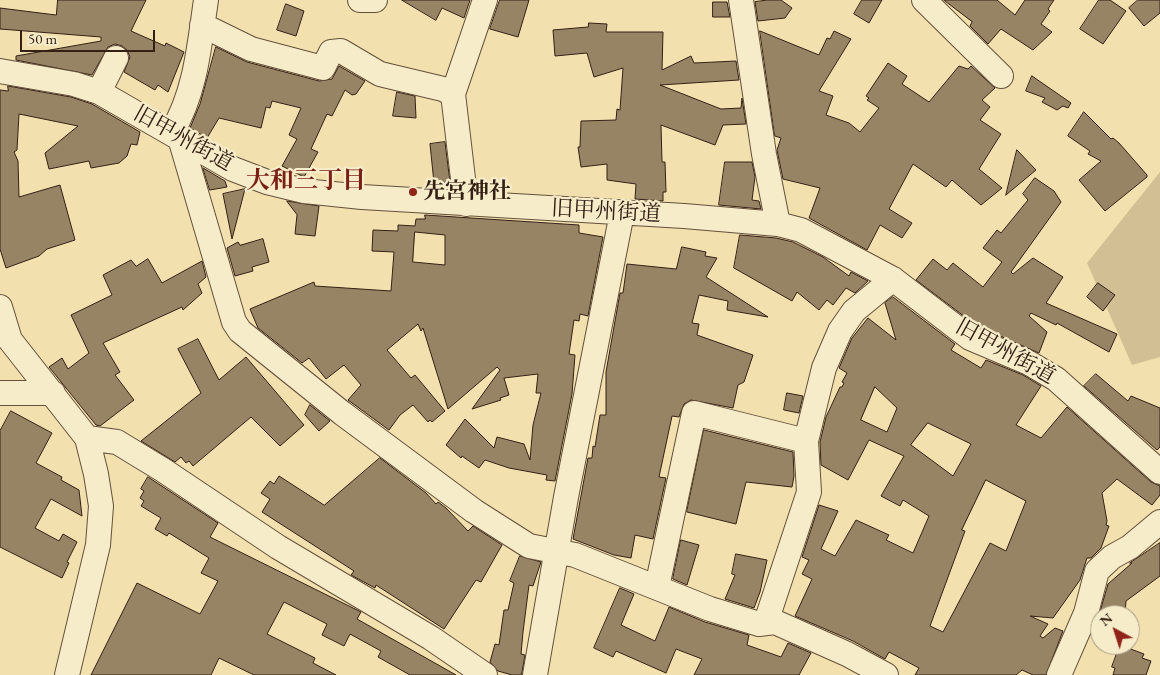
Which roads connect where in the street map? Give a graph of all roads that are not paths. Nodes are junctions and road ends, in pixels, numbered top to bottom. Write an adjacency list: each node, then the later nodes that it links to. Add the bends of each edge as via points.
1 (206, 0): 7 (street)
2 (360, 0): 3 (street)
3 (375, 0)
4 (485, 0): 12 (street)
5 (742, 0): 16 (street, via 764,154)
6 (924, 0): 10 (street)
7 (202, 25): 12 (street, via 251,49 323,68 331,52 341,51 380,74); 13 (street, via 197,66)
8 (116, 58): 11 (street)
9 (0, 71): 11 (street, 旧甲州街道, via 74,84)
10 (1001, 76)
11 (99, 92): 13 (street, 旧甲州街道)
12 (452, 94): 14 (street)
13 (176, 135): 14 (street, 旧甲州街道, via 233,169 304,191); 25 (street, via 234,322 240,331 342,413 474,511 529,546)
14 (466, 204): 15 (street, 旧甲州街道)
15 (622, 213): 16 (street, 旧甲州街道); 25 (street)
16 (778, 224): 17 (street, 旧甲州街道, via 800,230)
17 (893, 279): 22 (street, via 854,311 840,331 824,368); 23 (street, 旧甲州街道, via 970,338 1029,363 1056,379)
18 (0, 307): 20 (street, via 10,340)
19 (0, 393): 20 (street)
20 (54, 393): 21 (street)
21 (87, 438): 28 (street, via 101,506 98,545); 29 (street, via 116,442 278,547 431,638)
22 (806, 441): 26 (street, via 694,413); 27 (street, via 809,492)
23 (1160, 472)
24 (1160, 522): 32 (street, via 1097,571 1086,613)
25 (557, 551): 26 (street); 30 (street)
26 (657, 587): 27 (street, via 710,609 759,624)
27 (766, 622): 31 (street, via 789,627)
28 (67, 675)
29 (486, 675)
30 (535, 675)
31 (886, 675)
32 (1059, 675)

